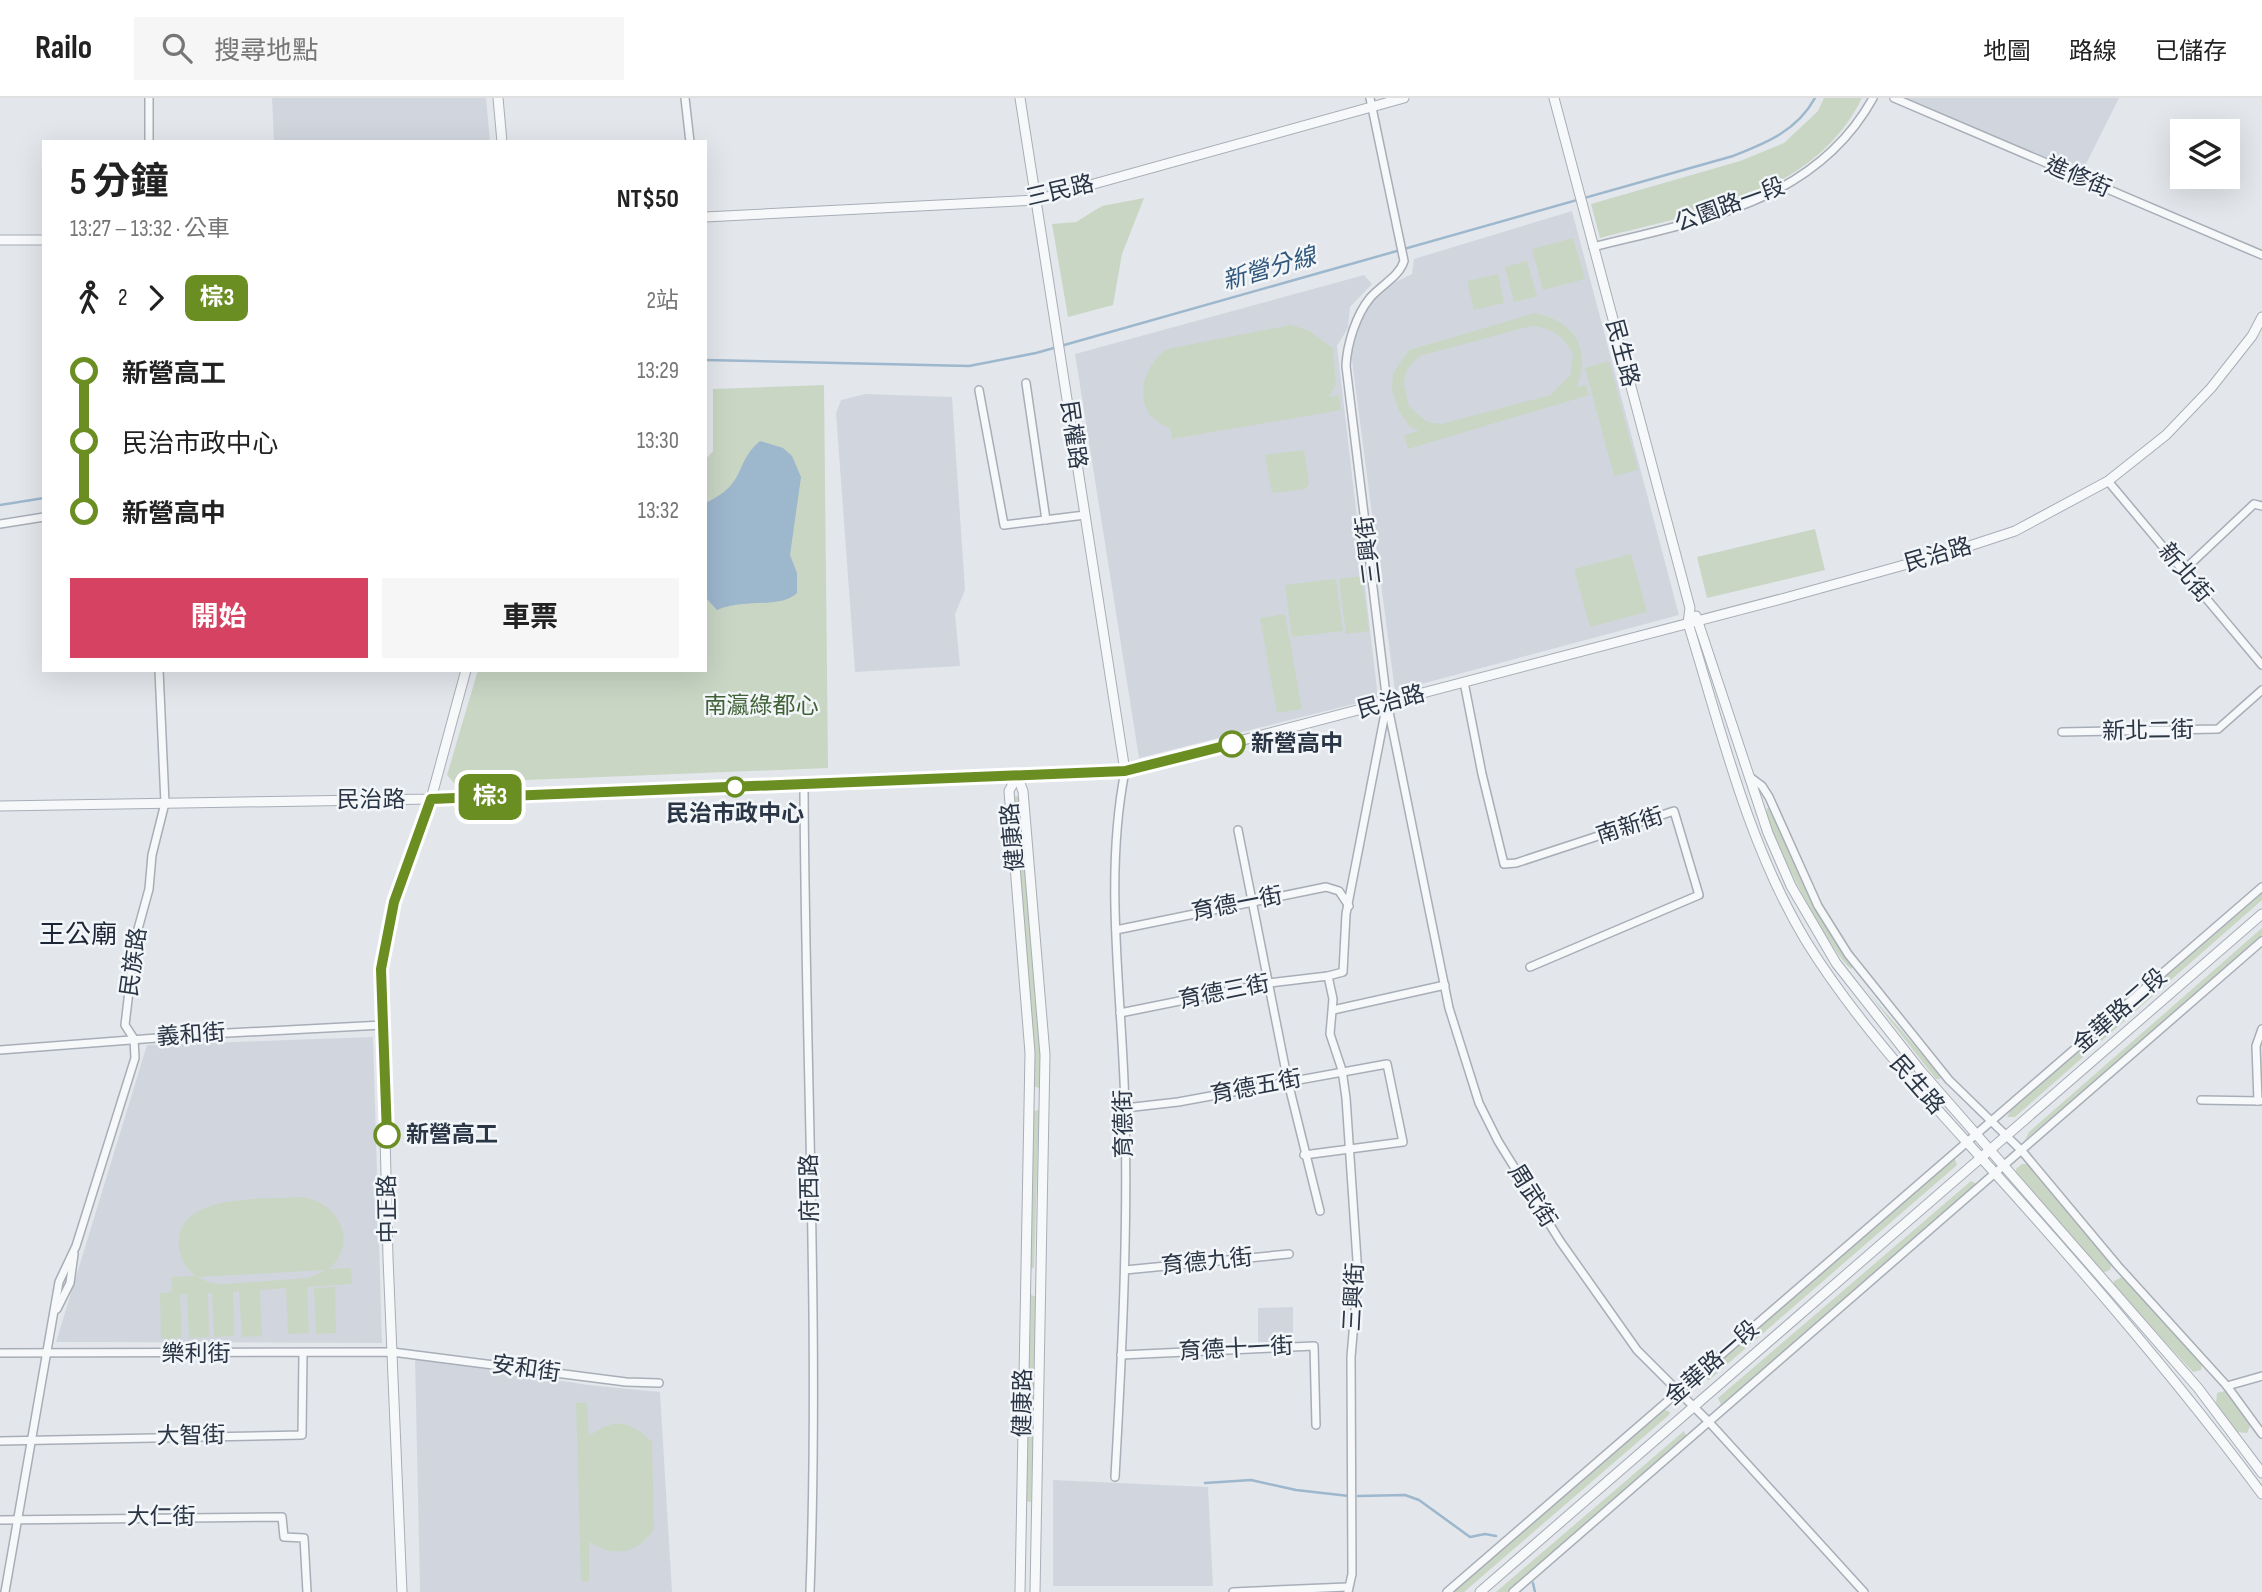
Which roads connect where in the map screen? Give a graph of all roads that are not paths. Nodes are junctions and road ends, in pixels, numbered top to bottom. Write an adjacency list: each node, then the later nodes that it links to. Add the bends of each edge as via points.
1 (149, 98): 10 (street)
2 (498, 98): 11 (street)
3 (685, 98): 12 (street)
4 (1020, 98): 13 (street, 民權路)
5 (1404, 98): 9 (street, 三民路)
6 (1554, 98): 17 (street, 民生路)
7 (1873, 98): 17 (street, 公園路一段, via 1859,124 1837,149 1783,189)
8 (1894, 98): 18 (street, 進修街)
9 (1371, 102): 13 (street, 三民路); 37 (street, 三興街, via 1403,255 1400,270 1364,306 1346,366)
10 (149, 140)
11 (502, 140)
12 (690, 140)
13 (1036, 200): 14 (street, 三民路); 24 (street, 民權路)
14 (707, 217)
15 (0, 240): 16 (street)
16 (42, 240)
17 (1593, 247): 29 (street, 民生路)
18 (2262, 255)
19 (2262, 317): 22 (street, 民治路, via 2211,388 2166,435)
20 (1026, 383): 26 (street)
21 (979, 390): 26 (street, via 1004,524)
22 (2108, 481): 28 (street, 新北街); 30 (street, 民治路, via 2052,513 1977,545)
23 (2262, 506): 28 (street, via 2254,504)
24 (1085, 515): 26 (street); 39 (street, 民權路)
25 (42, 517): 27 (street)
26 (1046, 520)
27 (0, 524)
28 (2183, 571): 32 (street, 新北街)
29 (1690, 608): 30 (street, 民生路); 31 (street, 民生路)
30 (1699, 620): 31 (street, 民治路); 40 (street, 民生路)
31 (1688, 623): 35 (street, 民治路); 73 (street, 民生路, via 1764,855 1805,939 1863,1022)
32 (2262, 665)
33 (159, 672): 44 (street, 民族路)
34 (465, 672): 43 (street, 中正路)
35 (1464, 682): 37 (street, 民治路); 53 (street, 南新街, via 1504,864 1674,811 1699,895)
36 (2262, 690): 38 (street, 新北二街, via 2218,729)
37 (1387, 703): 39 (street, 民治路); 49 (street, 三興街); 56 (street, 周武街)
38 (2062, 732)
39 (1125, 771): 41 (street, 民治路); 51 (street, 育德街, via 1118,810)
40 (1746, 775): 70 (street, 民生路, via 1769,797 1818,906 1848,954 1955,1087); 71 (street, 民生路, via 1791,886 1836,963)
41 (1017, 776): 42 (street, 民治路); 65 (street, 健康路, via 1009,791 1030,1053); 66 (street, 健康路, via 1023,791 1034,916)
42 (804, 784): 43 (street, 民治路); 108 (street, 府西路, via 815,1379)
43 (431, 799): 44 (street, 民治路); 59 (street, 中正路, via 394,902 381,969)
44 (165, 803): 45 (street, 民治路); 61 (street, 民族路, via 135,940 125,1025)
45 (0, 806)
46 (1238, 830): 48 (street)
47 (2262, 887): 70 (street, 金華路二段)
48 (1251, 901): 49 (street, 育德一街, via 1326,887 1339,891); 51 (street, 育德一街); 55 (street)
49 (1349, 906): 54 (street, 三興街, via 1343,972)
50 (2262, 914): 72 (street, 金華路二段)
51 (1116, 930): 58 (street, 育德街)
52 (2262, 941): 75 (street, 金華路二段)
53 (1530, 967)
54 (1328, 976): 55 (street, 育德三街); 57 (street, 三興街)
55 (1269, 983): 58 (street, 育德三街); 64 (street)
56 (1445, 985): 57 (street); 92 (street, 周武街, via 1479,1103 1498,1141 1560,1241 1637,1350)
57 (1333, 1010): 63 (street, 三興街, via 1329,1034)
58 (1120, 1013): 69 (street, 育德街)
59 (383, 1025): 61 (street, 義和街); 84 (street, 中正路)
60 (2262, 1029): 68 (street, via 2256,1046)
61 (134, 1039): 62 (street, 義和街); 86 (street, 民族路, via 135,1058 76,1247 59,1282)
62 (0, 1050)
63 (1342, 1070): 64 (street, 育德五街); 74 (street, 三興街); 74 (street, 育德五街, via 1387,1064 1403,1142)
64 (1288, 1082): 69 (street, 育德五街); 77 (street)
65 (1029, 1100): 66 (street); 109 (street, 健康路)
66 (1044, 1100): 110 (street, 健康路)
67 (2201, 1100): 68 (street)
68 (2260, 1101)
69 (1125, 1108): 83 (street, 育德街)
70 (1993, 1120): 71 (street, 金華路二段); 72 (street, 民生路)
71 (1977, 1135): 73 (street, 金華路一段); 76 (street, 民生路)
72 (2008, 1136): 75 (street, 民生路); 76 (street, 金華路二段)
73 (1967, 1143): 78 (street, 民生路); 92 (street, 金華路一段)
74 (1348, 1150): 77 (street); 104 (street, 三興街, via 1358,1275 1351,1357 1352,1574)
75 (2022, 1151): 79 (street, 金華路二段); 91 (street, 民生路)
76 (1991, 1152): 78 (street, 金華路一段); 79 (street, 民生路)
77 (1304, 1155): 81 (street)
78 (1982, 1159): 80 (street, 民生路); 93 (street, 金華路一段)
79 (2004, 1167): 80 (street, 金華路一段); 99 (street, 民生路, via 2198,1388)
80 (1996, 1174): 94 (street, 金華路一段); 101 (street, 民生路, via 2182,1389)
81 (1320, 1211)
82 (1289, 1254): 83 (street, 育德九街)
83 (1125, 1270): 88 (street, 育德街)
84 (392, 1352): 87 (street, 樂利街); 90 (street, 安和街); 107 (street, 中正路)
85 (0, 1353): 86 (street, 樂利街)
86 (45, 1353): 87 (street, 樂利街); 98 (street, 民族路)
87 (303, 1354): 98 (street, 大智街, via 302,1435)
88 (1121, 1354): 95 (street, 育德十一街, via 1314,1346); 100 (street, 育德街)
89 (2262, 1376): 91 (street)
90 (660, 1383)
91 (2227, 1386): 96 (street, 民生路)
92 (1678, 1391): 93 (street, 周武街); 112 (street, 金華路一段)
93 (1693, 1406): 94 (street, 周武街); 113 (street, 金華路一段)
94 (1709, 1422): 114 (street, 金華路一段); 115 (street, 周武街)
95 (1315, 1425)
96 (2262, 1434)
97 (0, 1441): 98 (street, 大智街)
98 (32, 1441): 103 (street, 民族路)
99 (2262, 1473)
100 (1115, 1478)
101 (2262, 1494)
102 (0, 1520): 103 (street, 大仁街)
103 (18, 1520): 105 (street, 民族路); 106 (street, 大仁街, via 282,1517 284,1537 304,1538)
104 (1348, 1589): 111 (street, 三興街)
105 (5, 1592)
106 (307, 1592)
107 (402, 1592)
108 (810, 1592)
109 (1020, 1592)
110 (1035, 1592)
111 (1233, 1592)
112 (1447, 1592)
113 (1480, 1592)
114 (1513, 1592)
115 (1864, 1592)

